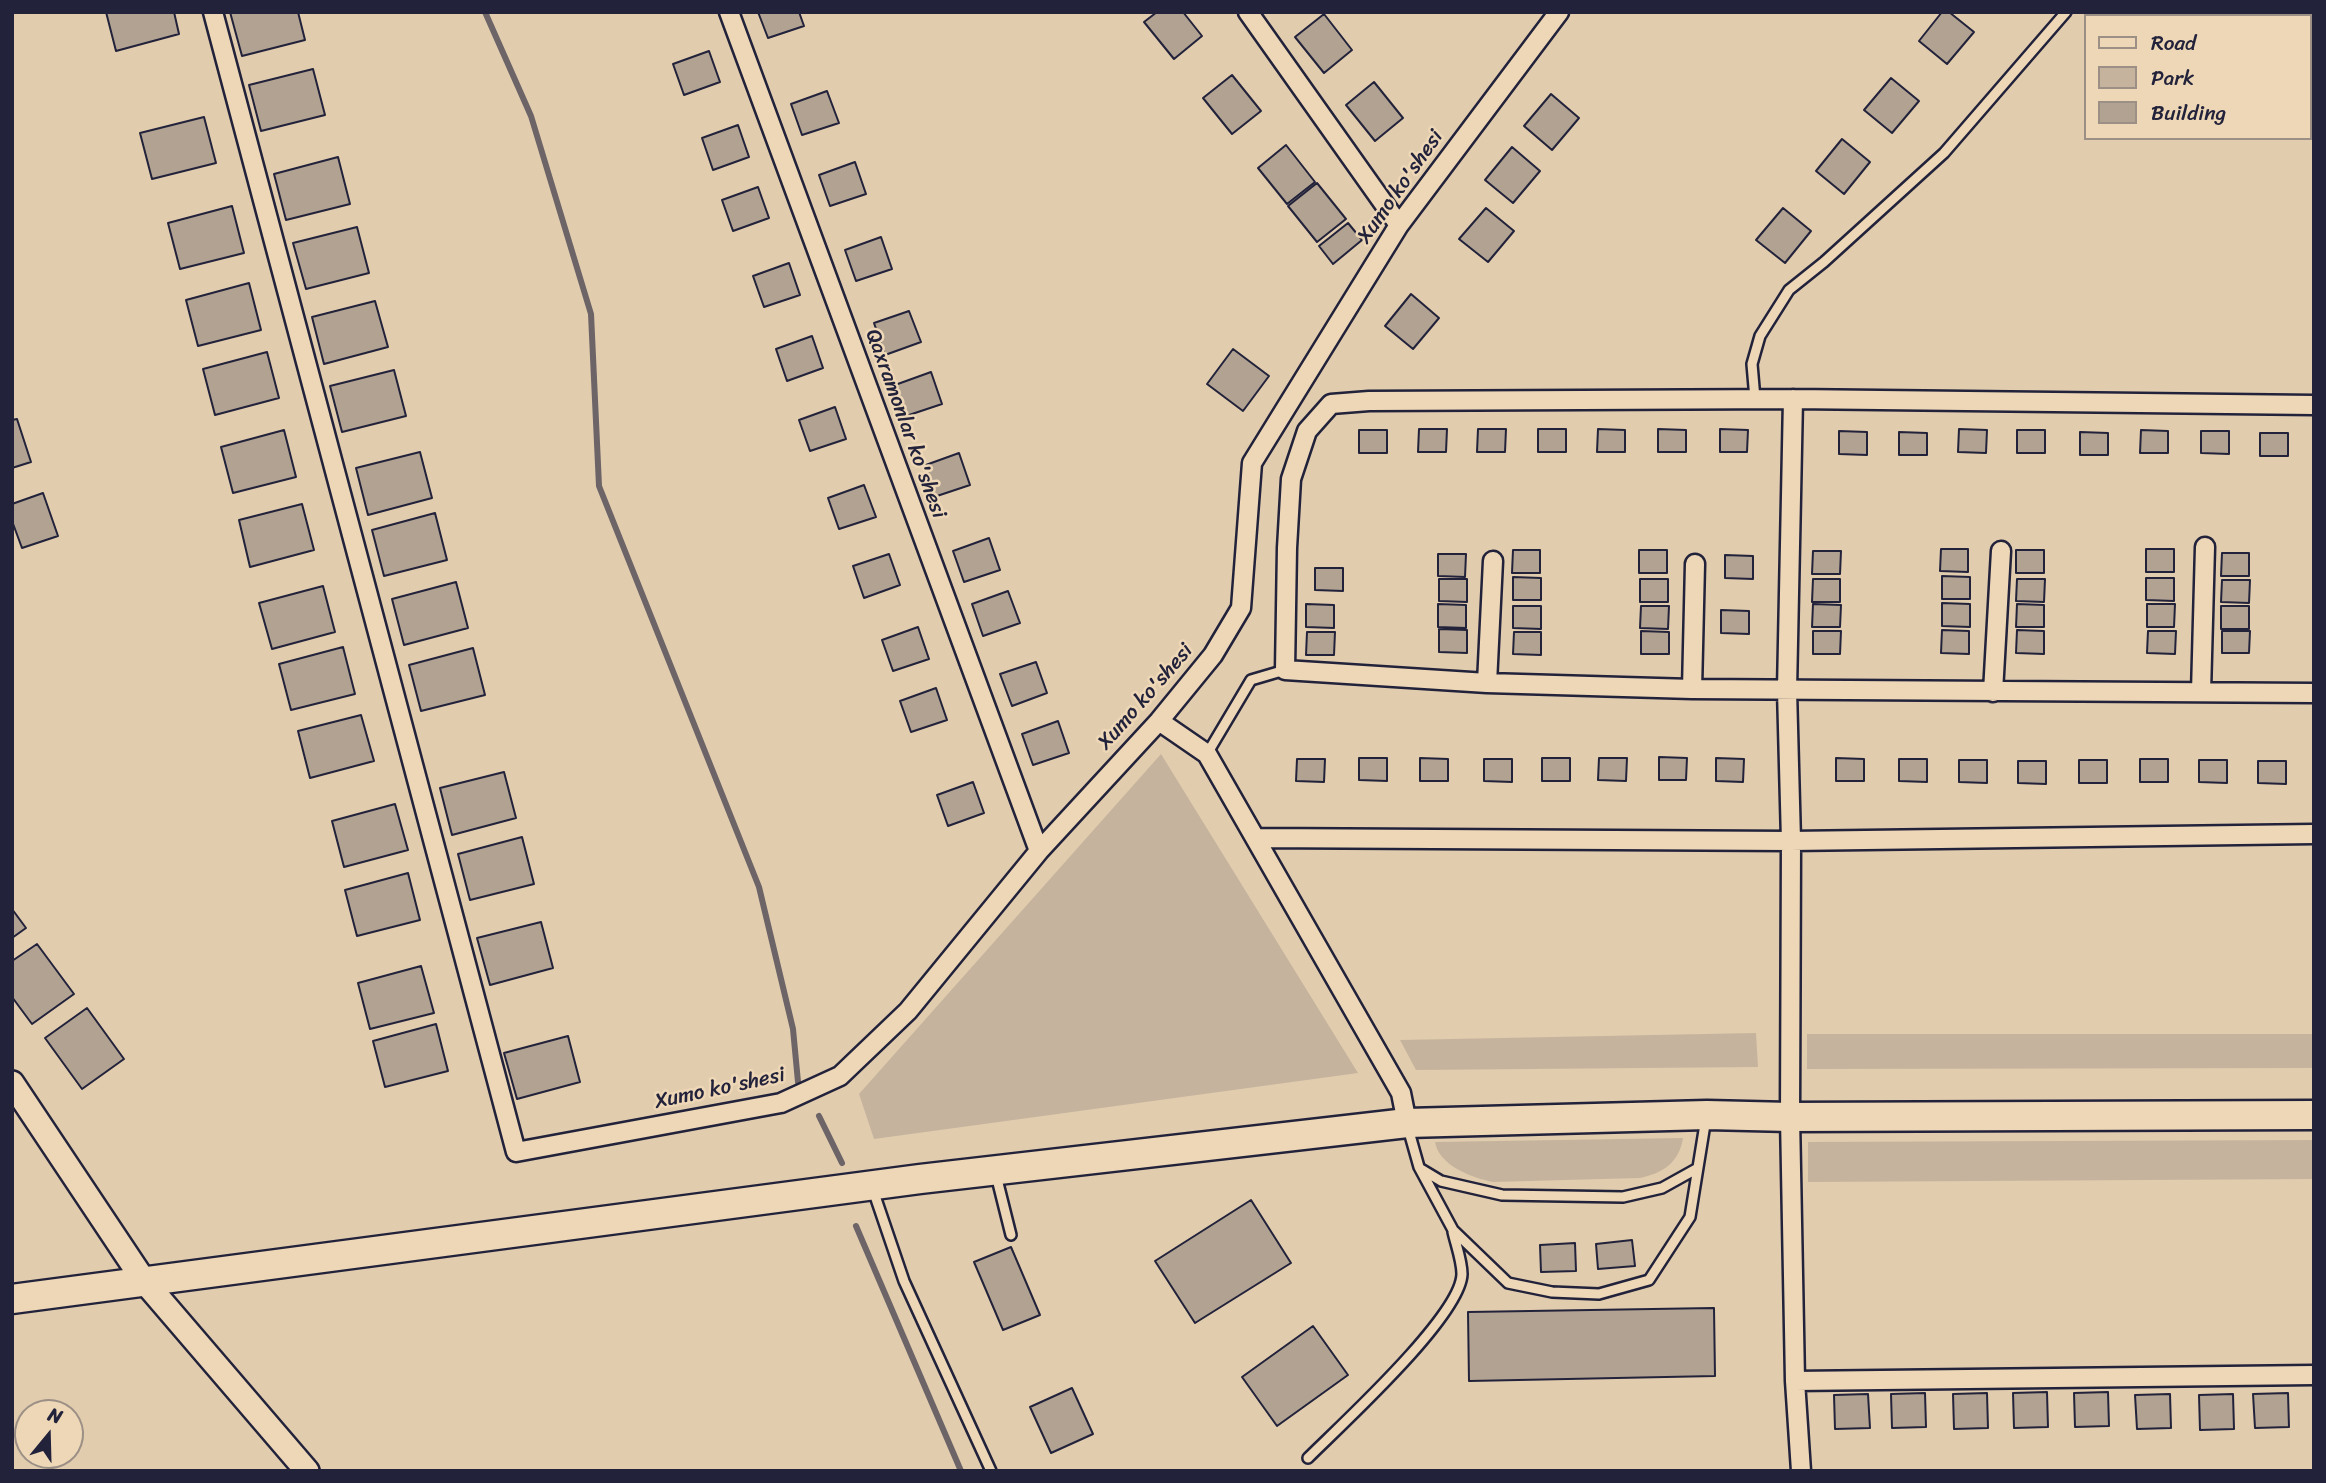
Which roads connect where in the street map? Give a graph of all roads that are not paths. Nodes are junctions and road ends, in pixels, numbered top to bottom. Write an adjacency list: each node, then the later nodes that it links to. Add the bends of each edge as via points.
1 (213, 12): 26 (street, Xumo ko'shesi, via 516,1152 781,1103 840,1076 908,1011)
2 (729, 12): 26 (street, Qaxramonlar ko'shesi)
3 (1248, 12): 6 (street)
4 (1559, 12): 6 (street, Xumo ko'shesi)
5 (2066, 12): 7 (lane, via 1944,153 1789,289 1760,336 1752,364)
6 (1399, 225): 21 (street, Xumo ko'shesi, via 1252,463 1241,608 1213,656)
7 (1755, 399): 8 (street); 14 (street, via 1331,404 1307,431 1291,479)
8 (1793, 399): 9 (street); 17 (street)
9 (2314, 405)
10 (2205, 547): 19 (street)
11 (2001, 551): 18 (street)
12 (1493, 561): 15 (street)
13 (1695, 564): 16 (street)
14 (1285, 670): 15 (street); 22 (lane, via 1251,680)
15 (1487, 683): 16 (street)
16 (1692, 689): 17 (street)
17 (1787, 690): 18 (street); 25 (street)
18 (1993, 692): 19 (street)
19 (2201, 692): 20 (street)
20 (2314, 693)
21 (1159, 721): 22 (street); 26 (street, Xumo ko'shesi)
22 (1207, 754): 24 (street)
23 (2314, 834): 25 (street)
24 (1256, 838): 25 (street); 31 (street, via 1401,1093)
25 (1791, 841): 30 (street)
26 (1040, 851)
27 (12, 1083): 38 (street)
28 (1707, 1115): 30 (main road); 31 (main road); 33 (lane)
29 (2314, 1115): 30 (main road)
30 (1790, 1117): 41 (street)
31 (1407, 1123): 32 (lane); 34 (main road)
32 (1419, 1167): 33 (lane, via 1441,1181 1502,1195 1560,1197 1623,1197 1662,1188); 36 (lane)
33 (1698, 1168): 36 (lane, via 1690,1217 1649,1280 1599,1294 1552,1292 1508,1283)
34 (995, 1170): 35 (main road); 37 (lane)
35 (871, 1185): 38 (main road); 44 (lane, via 904,1281)
36 (1453, 1230): 42 (lane, via 1462,1275 1455,1297 1412,1354)
37 (1011, 1235)
38 (144, 1281): 39 (main road); 43 (street)
39 (12, 1300)
40 (2314, 1375): 41 (street)
41 (1795, 1381): 45 (street)
42 (1308, 1458)
43 (307, 1471)
44 (991, 1471)
45 (1801, 1471)

